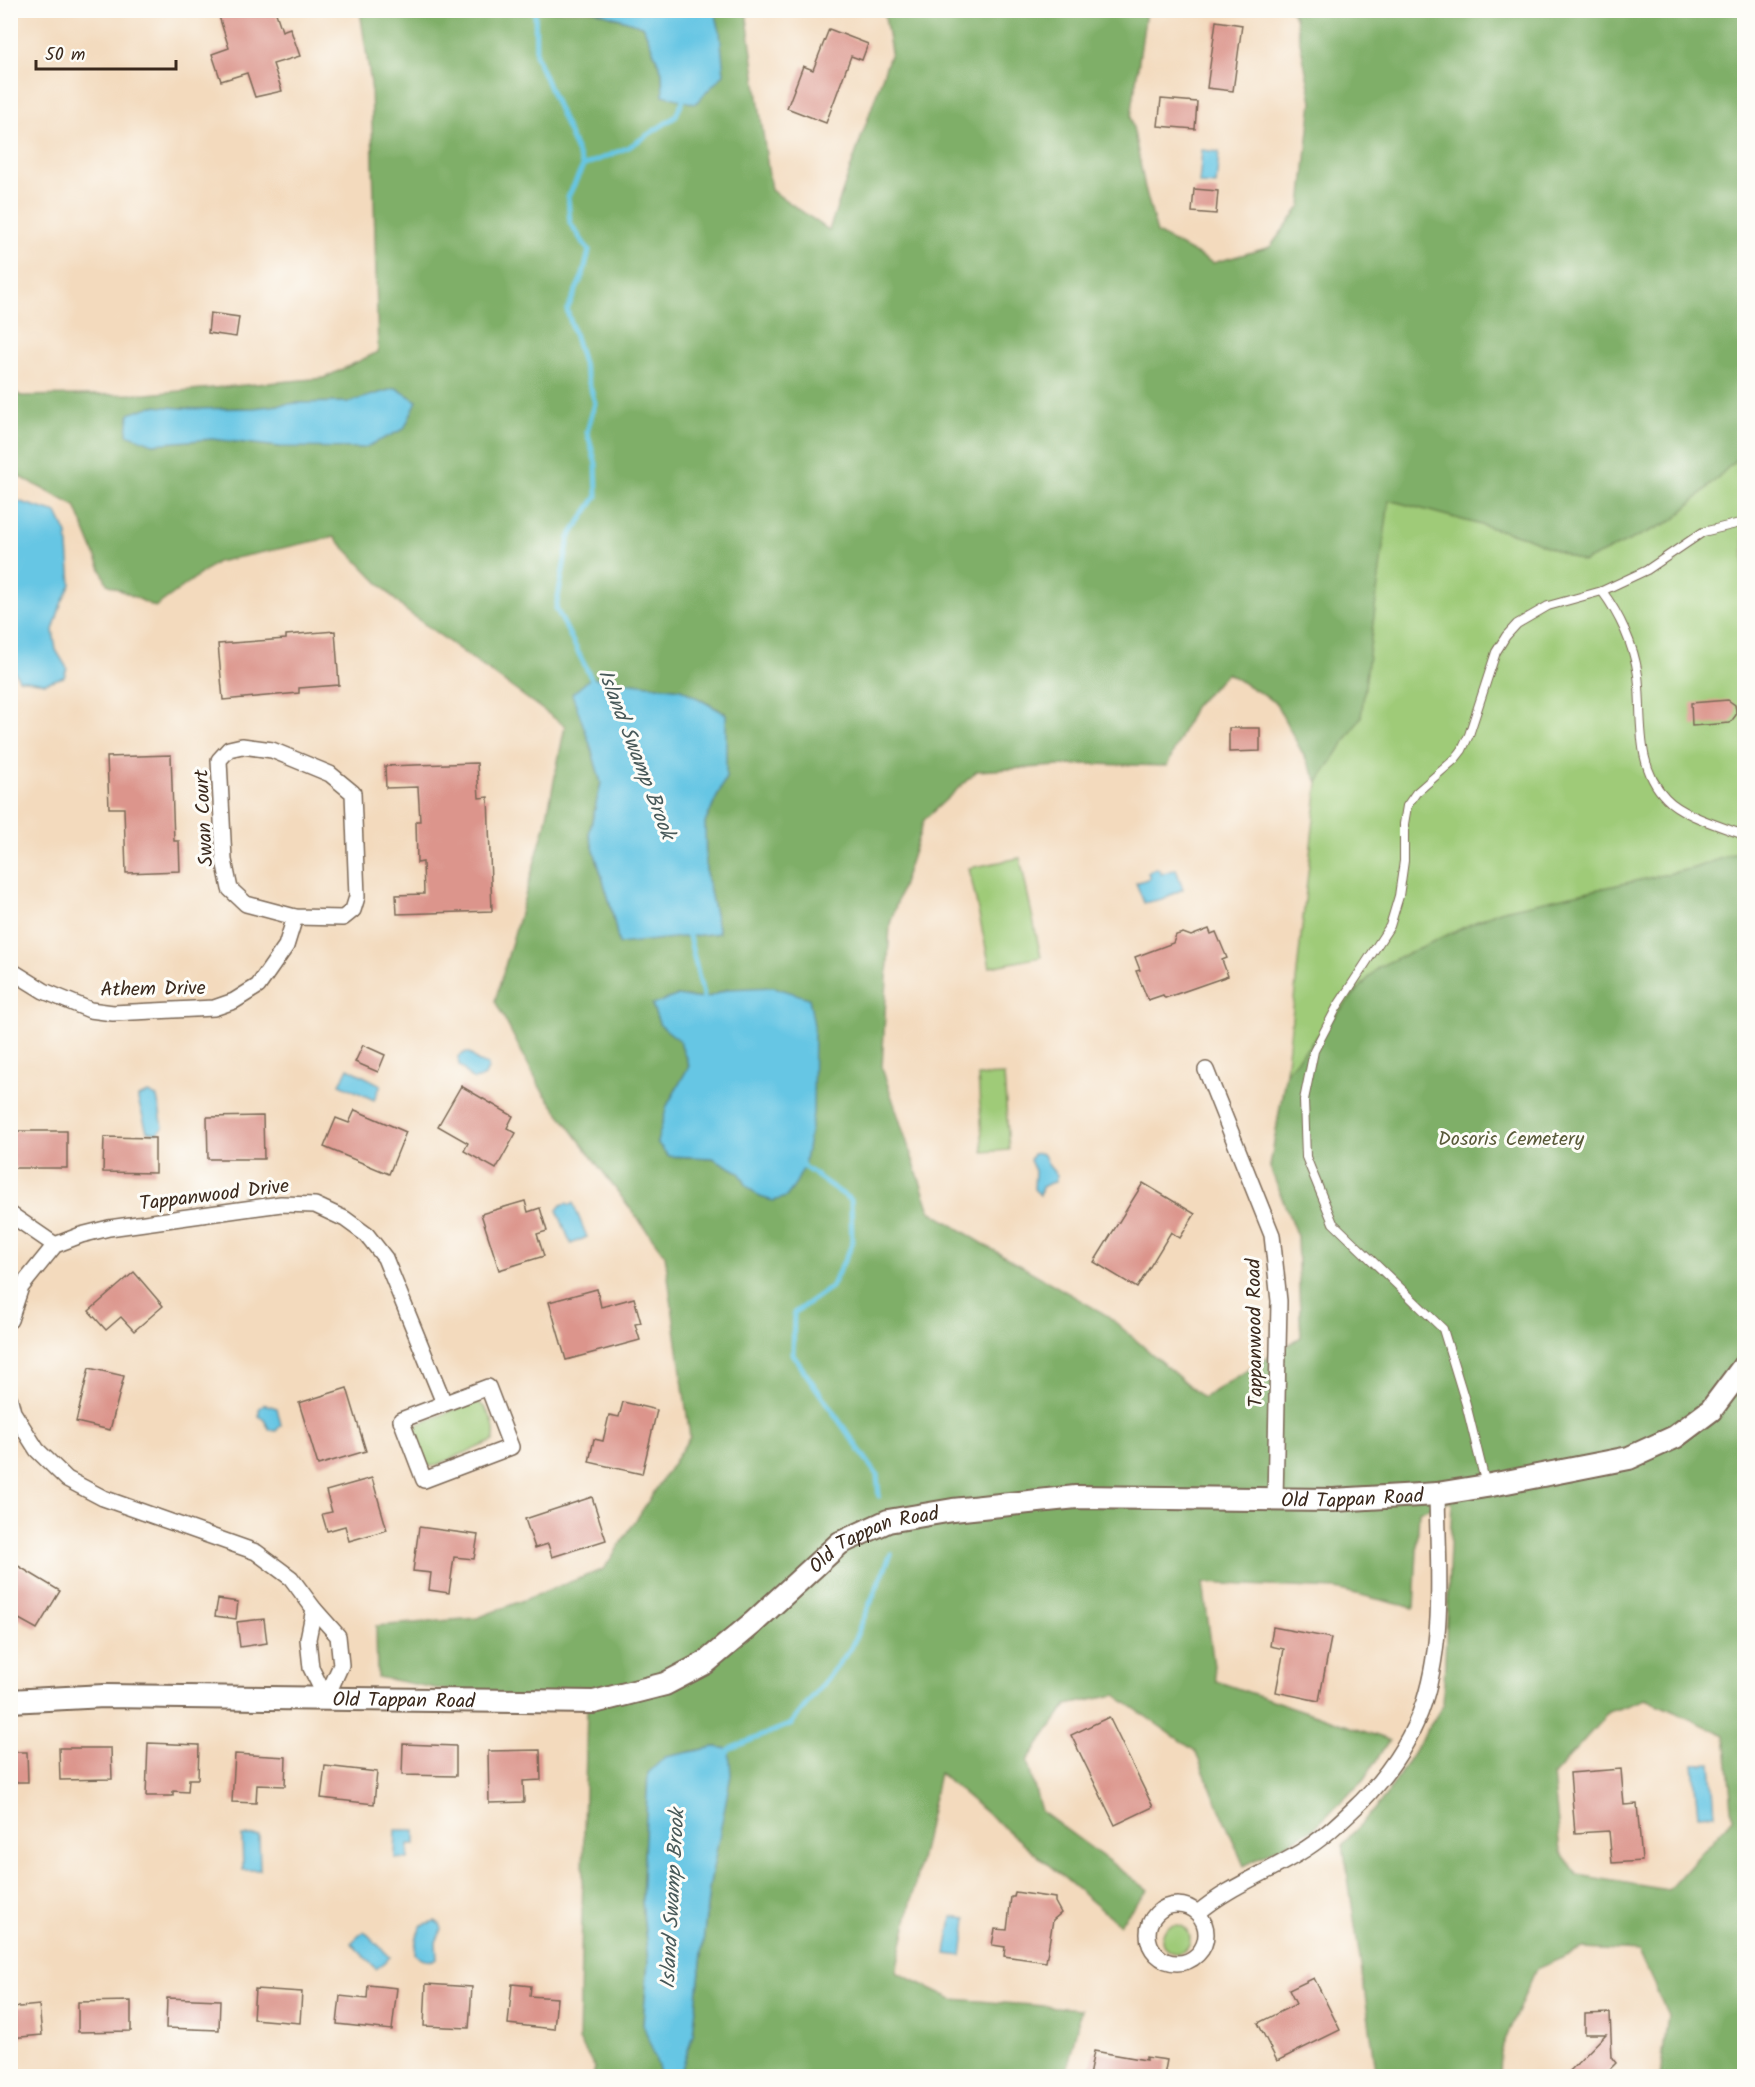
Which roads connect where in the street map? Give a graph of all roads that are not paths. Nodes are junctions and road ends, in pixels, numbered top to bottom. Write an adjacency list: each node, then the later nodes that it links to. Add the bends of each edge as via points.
1 (1744, 522): 2 (lane, via 1703,532 1647,570)
2 (1602, 591): 3 (lane, via 1625,631 1637,672 1644,757 1657,786 1666,799 1680,808); 14 (lane, via 1548,606 1517,624 1496,652 1462,750 1407,806 1400,896 1390,926 1337,1006 1314,1052 1304,1100 1306,1157 1333,1223 1443,1329 1467,1404)
3 (1744, 835)
4 (295, 917): 4 (street, Swan Court, via 246,904 230,889 224,860 219,760 229,749 242,746 272,750 330,774 353,794 357,897 352,910 343,918); 5 (street, Athem Drive, via 286,946 258,986 214,1008 113,1013 90,1010 44,991)
5 (10, 970)
6 (1206, 1070): 16 (street, Tappanwood Road, via 1272,1235 1279,1301)
7 (10, 1214): 8 (street)
8 (55, 1245): 9 (street); 13 (street, Tappanwood Drive, via 109,1228 281,1204 315,1205 367,1235 385,1258)
9 (16, 1284): 10 (street)
10 (10, 1320)
11 (1744, 1366): 14 (street, Old Tappan Road, via 1711,1410 1676,1437 1629,1458)
12 (10, 1400): 17 (street, via 13,1412 37,1450 68,1479 103,1498 256,1551 291,1578)
13 (444, 1403): 13 (street, via 401,1420 424,1480 511,1447 488,1387)
14 (1486, 1486): 15 (street, Old Tappan Road)
15 (1437, 1494): 16 (street, Old Tappan Road); 20 (street, via 1435,1652 1424,1702 1409,1737 1379,1784 1339,1824 1299,1853 1229,1890)
16 (1275, 1500): 18 (street, Old Tappan Road, via 1076,1497 888,1521 840,1543 705,1663 666,1684 594,1702)
17 (314, 1609): 18 (street, via 309,1639 311,1668); 18 (street, via 338,1636 341,1665)
18 (326, 1698): 19 (street, Old Tappan Road, via 104,1696)
19 (10, 1701)
20 (1198, 1913)

